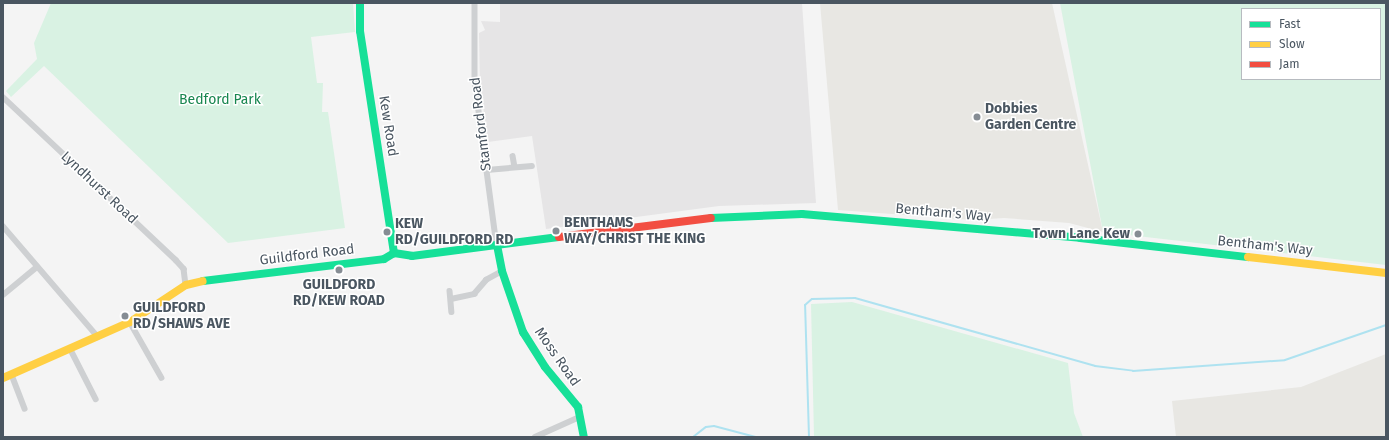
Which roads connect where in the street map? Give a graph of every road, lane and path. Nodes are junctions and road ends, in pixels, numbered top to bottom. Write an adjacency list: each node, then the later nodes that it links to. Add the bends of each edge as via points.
1 (360, 3): 10 (street, Kew Road, via 360,31)
2 (475, 3): 7 (street, Stamford Road, via 475,81)
3 (3, 97): 14 (street, Lyndhurst Road, via 176,260 184,269)
4 (513, 156): 6 (street)
5 (532, 166): 6 (street)
6 (515, 167): 7 (street)
7 (487, 170): 9 (street, Stamford Road)
8 (3, 226): 11 (street)
9 (496, 244): 10 (street, Guildford Road, via 412,256); 12 (street, Moss Road); 13 (street, Bentham's Way, via 706,218 802,214 1080,238)
10 (394, 253): 14 (street, Guildford Road, via 384,258)
11 (37, 267): 16 (street); 20 (street)
12 (502, 271): 17 (street, via 486,280 474,294); 27 (street, Moss Road, via 523,332 545,367 578,408)
13 (1386, 273)
14 (186, 284): 19 (street, via 180,291)
15 (450, 291): 17 (street)
16 (3, 295)
17 (451, 299): 18 (street)
18 (452, 312)
19 (130, 322): 20 (street); 24 (street)
20 (98, 337): 21 (street)
21 (71, 350): 22 (street); 25 (street)
22 (12, 375): 23 (street); 26 (street)
23 (3, 378)
24 (162, 378)
25 (96, 399)
26 (25, 409)
27 (580, 417): 28 (street); 29 (street, Moss Road)
28 (535, 437)
29 (584, 437)

